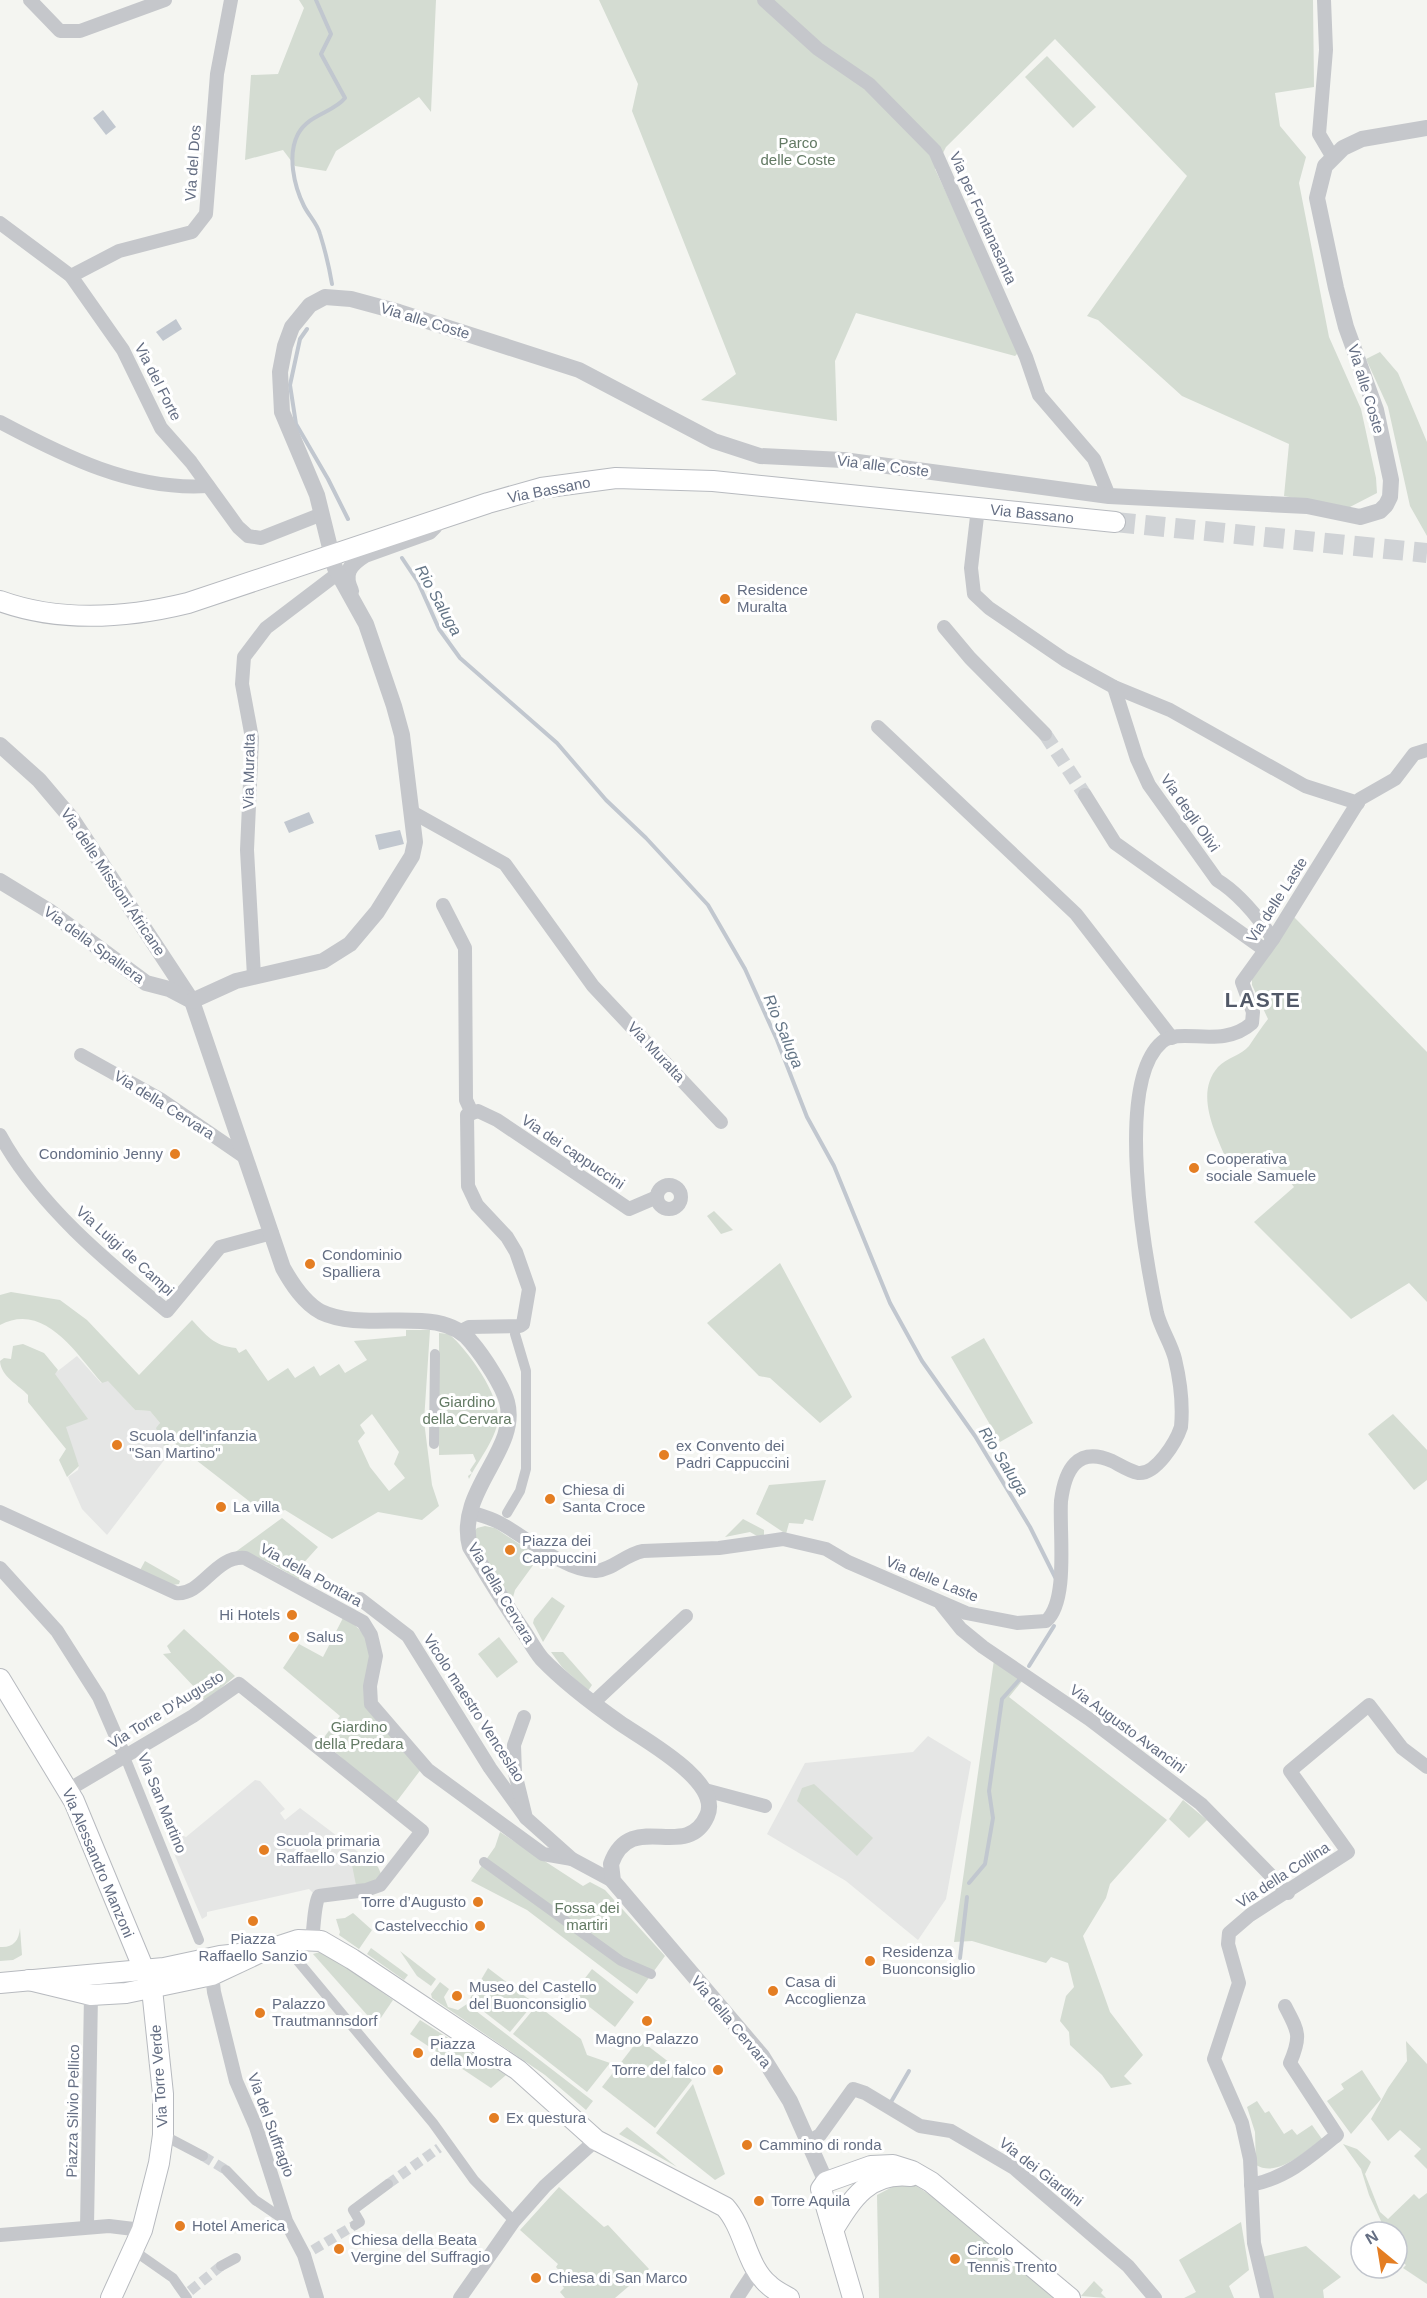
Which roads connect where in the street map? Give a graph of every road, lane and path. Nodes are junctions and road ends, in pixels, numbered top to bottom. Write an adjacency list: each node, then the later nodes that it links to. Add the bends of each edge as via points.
1 (30, 0): 2 (street, via 60,31 80,31)
2 (165, 0)
3 (231, 0): 9 (street, Via del Dos, via 217,74 206,214 192,232 119,251)
4 (764, 0): 12 (street, Via per Fontanasanta, via 818,49 869,84 935,151 1039,395 1094,459)
5 (1324, 0): 7 (street, via 1326,50 1319,134)
6 (1427, 128): 7 (street, via 1362,140)
7 (1332, 156): 12 (street, Via alle Coste, via 1321,176 1317,198 1346,327 1376,410 1391,480 1386,506 1360,517 1306,506)
8 (0, 223): 9 (street, Via del Forte)
9 (71, 276): 11 (street, Via del Forte, via 123,350 161,428)
10 (0, 422): 11 (street, via 87,464 142,482)
11 (208, 486): 14 (street, Via del Forte, via 248,536 275,535)
12 (1109, 496): 14 (street, Via alle Coste, via 843,460 760,456 714,441 579,370 399,312 326,297 301,313 292,327 280,372 286,426)
13 (978, 508): 15 (main road, Via Bassano, via 661,477 541,488); 16 (main road, Via Bassano); 21 (street, via 970,568 974,594 988,608 1065,660)
14 (322, 514): 17 (street, Via alle Coste)
15 (444, 517): 17 (main road, Via Bassano); 18 (street, via 429,532 356,561 346,579)
16 (1115, 522)
17 (334, 564): 18 (street); 19 (main road, Via Bassano, via 151,612 86,616); 32 (street, Via Muralta, via 266,628 244,657 242,684 252,738 247,850)
18 (355, 600): 28 (street, via 402,735)
19 (0, 601)
20 (944, 627): 23 (street)
21 (1114, 687): 27 (street, via 1170,710 1305,786); 31 (street, Via degli Olivi, via 1149,785 1217,880 1260,920)
22 (878, 727): 34 (street, via 1076,914)
23 (1045, 734)
24 (0, 745): 33 (street, Via delle Missioni Africane, via 39,780 72,819)
25 (1427, 750): 27 (street, Via delle Laste, via 1414,754 1395,778)
26 (1085, 795): 31 (street, via 1115,843)
27 (1358, 803): 31 (street, Via delle Laste)
28 (412, 812): 32 (street, via 412,856 350,944 323,961); 37 (street, Via Muralta, via 505,864 593,986)
29 (0, 881): 33 (street, Via della Spalliera, via 49,911 146,983)
30 (443, 905): 36 (street, via 465,948 465,1100)
31 (1268, 945): 34 (street, Via delle Laste, via 1242,981 1253,1012 1252,1023 1242,1032 1224,1037)
32 (254, 976): 33 (street)
33 (192, 1001): 39 (street, Via della Cervara)
34 (1172, 1038): 51 (street, Via delle Laste, via 1156,1049 1146,1070 1137,1101 1135,1134 1137,1188 1158,1315 1175,1359 1182,1417 1178,1436 1146,1472 1139,1473 1099,1457 1076,1462 1063,1487 1061,1501 1061,1592 1046,1621 1017,1623 966,1613)
35 (81, 1055): 39 (street, Via della Cervara, via 160,1099)
36 (471, 1113): 40 (street, Via dei cappuccini, via 497,1120 629,1209); 42 (street, via 465,1120 468,1186 477,1205 513,1245 529,1289 520,1326 469,1327)
37 (721, 1122)
38 (0, 1135): 41 (street, Via Luigi de Campi, via 18,1165 63,1218 167,1311 220,1247)
39 (246, 1158): 41 (street, Via della Cervara)
40 (657, 1197)
41 (272, 1233): 42 (street, Via della Cervara, via 283,1268 297,1291 320,1311 348,1321 438,1322)
42 (461, 1331): 47 (street, Via della Cervara, via 507,1402 508,1423 500,1447 478,1487)
43 (514, 1334): 48 (street, via 526,1371 526,1469 520,1491)
44 (435, 1354): 45 (street)
45 (434, 1443)
46 (0, 1512): 62 (street, Via della Pontara, via 176,1593 188,1592 235,1557 245,1558 363,1622 376,1656 371,1704 428,1770 543,1854)
47 (470, 1512): 51 (street, Via delle Laste, via 500,1523 582,1569 599,1571 643,1551 719,1548 783,1539 826,1549); 54 (street, Via della Cervara, via 467,1536 471,1547 516,1620 541,1658)
48 (507, 1513)
49 (0, 1568): 56 (street, Via San Martino, via 57,1631 99,1697)
50 (360, 1599): 61 (street, Vicolo maestro Venceslao, via 408,1636 490,1768)
51 (940, 1602): 65 (street, Via Augusto Avancini, via 961,1629 983,1647 1089,1719 1201,1804)
52 (686, 1616): 54 (street)
53 (0, 1679): 58 (main road, Via Alessandro Manzoni)
54 (593, 1703): 59 (street, Via della Cervara, via 696,1778)
55 (524, 1717): 61 (street, via 514,1745 515,1773)
56 (125, 1756): 58 (street, Via Torre D'Augusto); 66 (street, Via Torre D'Augusto, via 239,1684 422,1831 380,1885 318,1896); 67 (street, Via San Martino)
57 (1422, 1764): 65 (street, Via della Collina, via 1402,1748 1369,1705 1290,1771 1348,1852)
58 (68, 1790): 70 (main road, Via Alessandro Manzoni)
59 (705, 1790): 60 (street, Via della Cervara); 64 (street, via 710,1806 702,1824 678,1838 648,1834 626,1842 611,1864)
60 (765, 1806)
61 (526, 1818): 62 (street, Vicolo maestro Venceslao)
62 (572, 1859): 64 (street)
63 (484, 1862): 71 (street, via 621,1961)
64 (613, 1881): 79 (street, Via della Cervara, via 762,2056 790,2101)
65 (1288, 1893): 85 (street, Via della Collina, via 1250,1915 1229,1933 1228,1944 1239,1983 1214,2059 1242,2123)
66 (312, 1939): 68 (main road); 78 (main road, via 352,1959 518,2070)
67 (200, 1940)
68 (287, 1944): 69 (main road); 87 (street, via 446,2146)
69 (211, 1967): 70 (main road); 74 (main road); 86 (street, Via del Suffragio, via 236,2081 256,2127)
70 (143, 1970): 72 (main road); 74 (main road, Via Alessandro Manzoni)
71 (651, 1974)
72 (29, 1980): 73 (main road); 75 (main road)
73 (0, 1983)
74 (152, 1989): 75 (main road); 77 (main road, Via Torre Verde, via 163,2094)
75 (91, 1995): 89 (street, Piazza Silvio Pellico)
76 (1285, 2006): 85 (street, via 1299,2032 1290,2063 1336,2135 1279,2178)
77 (163, 2135): 80 (street); 90 (main road, Via Torre Verde)
78 (596, 2140): 87 (street, via 545,2186); 96 (main road, via 725,2207 734,2217)
79 (808, 2142): 83 (street, Via della Cervara); 105 (street, Via dei Giardini, via 820,2135 853,2089 920,2126 951,2131 1014,2168 1128,2266)
80 (203, 2156)
81 (226, 2170): 86 (street, via 255,2200)
82 (922, 2177): 83 (main road, via 903,2167 883,2164); 91 (main road, via 898,2175 877,2180 854,2196); 104 (main road)
83 (826, 2182): 91 (main road, via 820,2189)
84 (388, 2184): 88 (street, via 353,2210 360,2222)
85 (1251, 2185): 106 (street, Via della Collina, via 1254,2243)
86 (286, 2221): 99 (street, Via del Suffragio, via 309,2253)
87 (514, 2222): 100 (street)
88 (355, 2225)
89 (87, 2227): 90 (street, via 124,2226); 92 (street)
90 (142, 2230): 93 (main road, Via Torre Verde)
91 (833, 2230): 103 (main road)
92 (0, 2235)
93 (133, 2250): 97 (street, via 174,2278); 98 (main road, Via Torre Verde)
94 (236, 2258): 95 (street)
95 (221, 2266)
96 (756, 2269): 101 (street); 102 (main road, via 769,2286)
97 (187, 2295)
98 (111, 2298)
99 (317, 2298)
100 (460, 2298)
101 (737, 2298)
102 (789, 2298)
103 (853, 2298)
104 (1070, 2298)
105 (1155, 2298)
106 (1267, 2298)

